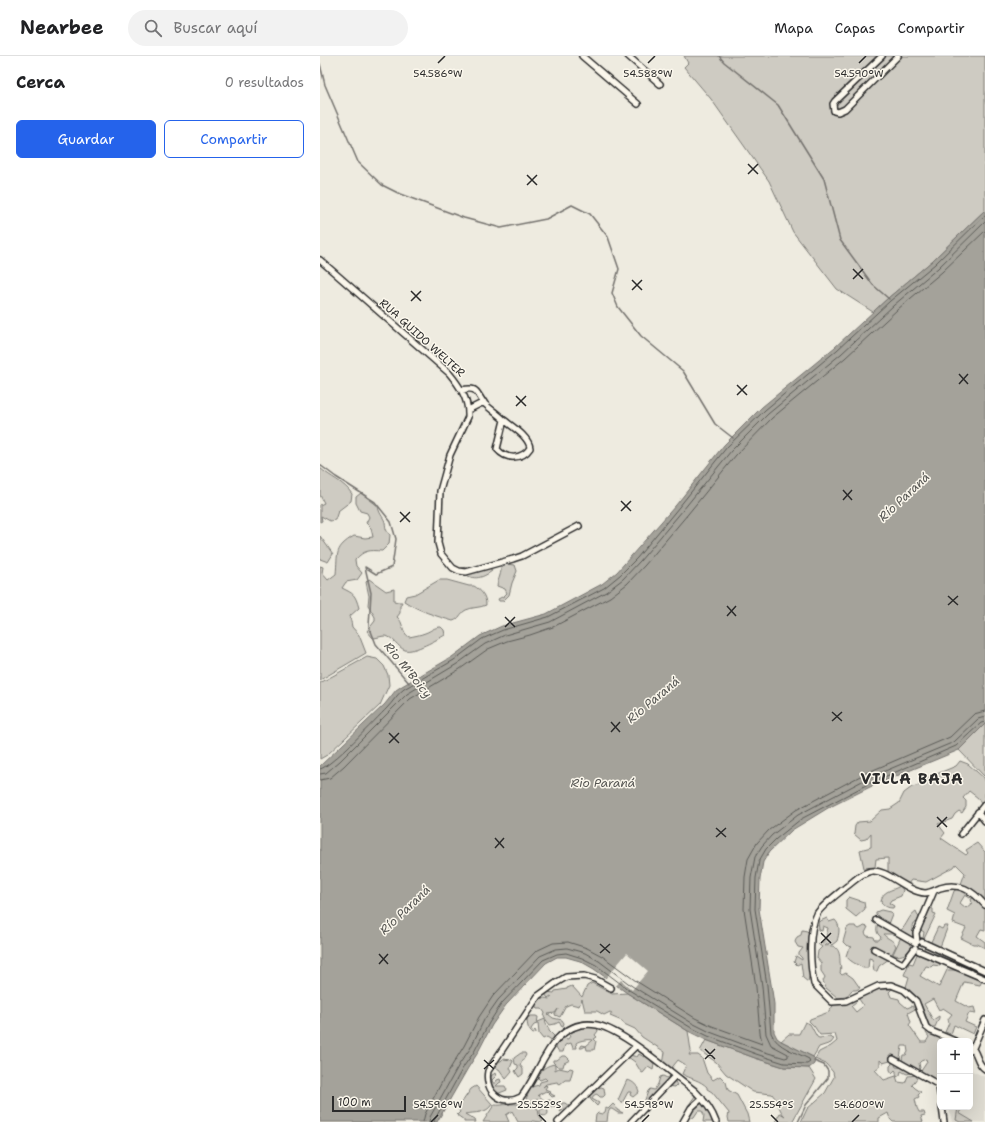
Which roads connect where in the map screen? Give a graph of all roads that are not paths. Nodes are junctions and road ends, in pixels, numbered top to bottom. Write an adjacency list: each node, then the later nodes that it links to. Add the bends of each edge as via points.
1 (582, 56): 6 (street)
2 (628, 56): 5 (street)
3 (882, 56): 4 (street, via 835,100 834,111 838,112 844,108)
4 (898, 56)
5 (660, 84)
6 (638, 104)
7 (320, 260): 8 (street, RUA GUIDO WELTER, via 448,373)
8 (462, 390): 9 (street, via 474,389); 10 (street, RUA GUIDO WELTER)
9 (484, 402): 10 (street); 11 (street)
10 (468, 410): 12 (street, via 468,417 450,456 440,491 438,544 447,562 459,571 470,571 522,556)
11 (504, 420): 11 (street, via 530,444 528,451 518,457 509,457 497,450)
12 (579, 526)
13 (985, 804): 14 (street)
14 (978, 812): 15 (street); 16 (street)
15 (985, 821)
16 (961, 834)
17 (934, 891): 18 (street, via 949,886 967,888); 20 (street, via 916,933); 26 (street, via 925,893 914,890 872,871 863,874 838,893 817,912 814,921 811,939 814,984 832,1002 846,1001 873,988 891,985 904,990 916,1001 926,1027)
18 (985, 905)
19 (876, 920): 20 (street)
20 (918, 945): 21 (street, via 903,964); 22 (street); 23 (street)
21 (874, 949)
22 (985, 970)
23 (985, 979)
24 (610, 988): 28 (street, via 584,976 566,978 545,990 538,996 488,1071 488,1087 496,1096 506,1100 521,1097 551,1046 564,1032 580,1025 598,1025 606,1028)
25 (985, 1020): 27 (street)
26 (948, 1038)
27 (973, 1044)
28 (636, 1046): 32 (street); 36 (street)
29 (973, 1050): 31 (street, via 978,1062)
30 (893, 1059): 33 (street)
31 (985, 1069)
32 (676, 1076): 34 (street); 37 (street)
33 (937, 1083)
34 (702, 1098): 38 (street, via 691,1108); 39 (street)
35 (942, 1110): 40 (street)
36 (558, 1122)
37 (631, 1122)
38 (683, 1122)
39 (716, 1122)
40 (944, 1122)

